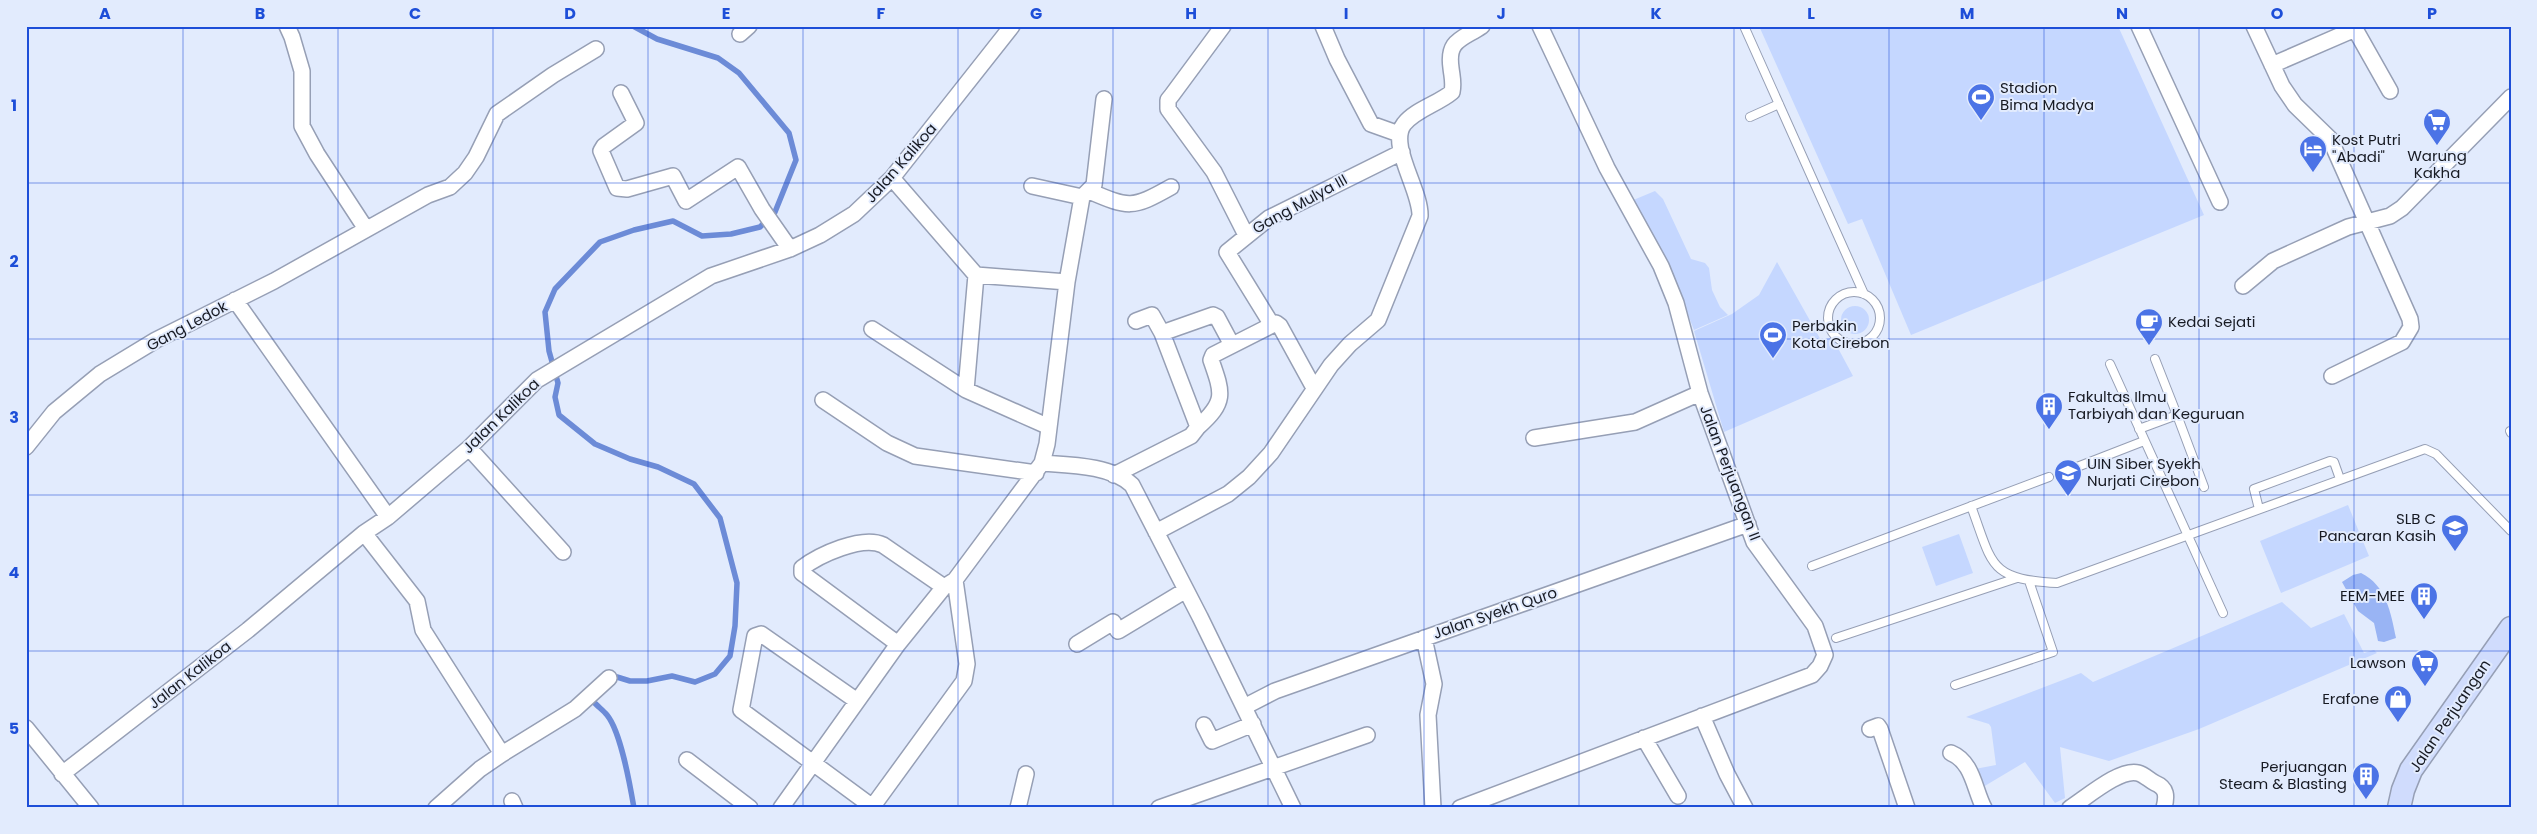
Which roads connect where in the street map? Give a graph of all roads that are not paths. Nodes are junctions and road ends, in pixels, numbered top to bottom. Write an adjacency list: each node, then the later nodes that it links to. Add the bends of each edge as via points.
1 (287, 26): 27 (street, via 302,71 302,126 316,154)
2 (1012, 26): 21 (street, Jalan Kalikoa)
3 (1223, 26): 28 (street, via 1168,100 1168,109 1214,172)
4 (1323, 26): 19 (street, via 1371,124)
5 (1482, 26): 19 (street, via 1451,47 1452,92 1412,116)
6 (1540, 26): 45 (street, Jalan Perjuangan II, via 1607,168 1661,266 1676,303)
7 (1744, 26): 17 (lane)
8 (2139, 26): 25 (street)
9 (2254, 26): 12 (street)
10 (2358, 28): 12 (street); 13 (street)
11 (596, 49): 27 (street, Gang Ledok, via 497,114 476,157 450,186)
12 (2272, 65): 26 (street, via 2296,105 2333,145)
13 (2390, 91)
14 (621, 93): 29 (street, via 636,123 601,151 617,188 627,189 673,176 686,201 738,167)
15 (2511, 97): 26 (street, via 2402,208 2390,216)
16 (1104, 99): 24 (street, via 1094,184)
17 (1779, 104): 18 (lane); 33 (lane)
18 (1750, 117)
19 (1399, 134): 20 (street)
20 (1402, 152): 28 (street, Gang Mulya III, via 1269,218); 43 (street, via 1421,204 1414,234 1378,320 1350,344)
21 (892, 178): 29 (street, Jalan Kalikoa, via 854,214); 30 (street)
22 (1032, 186): 24 (street)
23 (1171, 187): 24 (street, via 1130,206)
24 (1085, 194): 31 (street)
25 (2220, 202)
26 (2367, 222): 32 (street, via 2348,227 2273,261); 42 (street, via 2410,318 2411,327 2402,342)
27 (366, 229): 34 (street, Gang Ledok)
28 (1246, 235): 36 (street, Gang Mulya III, via 1227,252)
29 (790, 249): 54 (street, Jalan Kalikoa, via 711,276 571,358 537,380)
30 (976, 275): 31 (street); 44 (street)
31 (1067, 282): 48 (street)
32 (2243, 286)
33 (1864, 294): 33 (lane, via 1878,308 1878,328 1864,343 1844,343 1830,328 1830,309 1844,294)
34 (235, 300): 53 (street, Gang Ledok, via 156,340 100,374 54,412); 63 (street)
35 (1136, 321): 38 (street, via 1152,316)
36 (1272, 325): 39 (street); 43 (street, via 1280,326)
37 (872, 329): 44 (street)
38 (1162, 333): 39 (street, via 1213,315); 49 (street)
39 (1232, 345): 49 (street, via 1213,355 1211,360 1221,389 1220,400 1214,413)
40 (2155, 359): 47 (lane)
41 (2110, 364): 50 (lane)
42 (2332, 376)
43 (1314, 388): 66 (street, via 1271,453 1249,477 1228,494)
44 (966, 390): 48 (street)
45 (1700, 394): 51 (street, via 1635,422); 64 (street, Jalan Perjuangan II)
46 (823, 400): 56 (street, via 887,443 915,456)
47 (2177, 415): 50 (lane); 60 (lane)
48 (1047, 426): 56 (street, via 1047,444)
49 (1198, 427): 57 (street, via 1191,436)
50 (2139, 429): 52 (lane)
51 (1534, 438)
52 (2144, 441): 55 (lane); 68 (lane)
53 (26, 447)
54 (469, 448): 63 (street, Jalan Kalikoa); 69 (street)
55 (2077, 467)
56 (1039, 468): 57 (street, via 1090,467); 73 (street)
57 (1114, 475): 66 (street, via 1132,485)
58 (2049, 477): 61 (lane)
59 (2340, 479): 62 (lane); 62 (lane, via 2334,462 2330,461 2254,489); 65 (lane, via 2430,450)
60 (2204, 487)
61 (1971, 506): 70 (lane); 71 (lane, via 1991,562 1999,570)
62 (2259, 509): 68 (lane)
63 (388, 517): 67 (street, Jalan Kalikoa)
64 (1748, 524): 77 (street, Jalan Syekh Quro); 85 (street, Jalan Perjuangan II, via 1754,542 1815,626 1824,657 1812,675)
65 (2511, 530)
66 (1156, 532): 74 (street)
67 (364, 533): 93 (street, via 417,601 423,630); 97 (street, Jalan Kalikoa, via 248,630)
68 (2188, 535): 72 (lane, via 2057,583); 75 (lane)
69 (563, 552)
70 (1812, 566)
71 (2017, 578): 72 (lane); 78 (lane)
72 (2030, 581): 82 (lane, via 2053,652)
73 (949, 584): 79 (street); 79 (street, via 874,542 840,548 802,568 802,573); 100 (street, via 967,664 964,681)
74 (1186, 590): 80 (street, via 1118,631 1113,622); 84 (street)
75 (2224, 613)
76 (2511, 628): 115 (street, Jalan Perjuangan, via 2411,770)
77 (1424, 638): 84 (street, Jalan Syekh Quro, via 1275,691); 108 (street, via 1434,684 1428,715)
78 (1836, 638)
79 (898, 644): 83 (street)
80 (1077, 644)
81 (610, 678): 93 (street, via 575,709)
82 (1955, 685)
83 (858, 701): 95 (street); 95 (street, via 761,634 755,636 741,710)
84 (1244, 707): 86 (street)
85 (1702, 716): 91 (street, Jalan Perjuangan II); 110 (street)
86 (1252, 724): 87 (street, via 1212,741); 96 (street)
87 (1204, 725)
88 (26, 728): 97 (street)
89 (1870, 729): 111 (street, via 1878,726 1880,729)
90 (1367, 735): 96 (street)
91 (1644, 738): 99 (street); 109 (street, Jalan Perjuangan II)
92 (1951, 753): 112 (street, via 1961,757)
93 (502, 754): 102 (street)
94 (687, 760): 103 (street)
95 (812, 764): 100 (street); 104 (street)
96 (1274, 768): 106 (street); 107 (street)
97 (62, 774): 101 (street)
98 (1026, 774): 105 (street)
99 (1678, 796)
100 (874, 807)
101 (91, 808)
102 (436, 808)
103 (750, 808)
104 (781, 808)
105 (1018, 808)
106 (1159, 808)
107 (1294, 808)
108 (1433, 808)
109 (1460, 808)
110 (1745, 808)
111 (1907, 808)
112 (1984, 808)
113 (2070, 808): 114 (street, via 2127,773 2145,776 2165,790)
114 (2164, 808)
115 (2399, 808)

